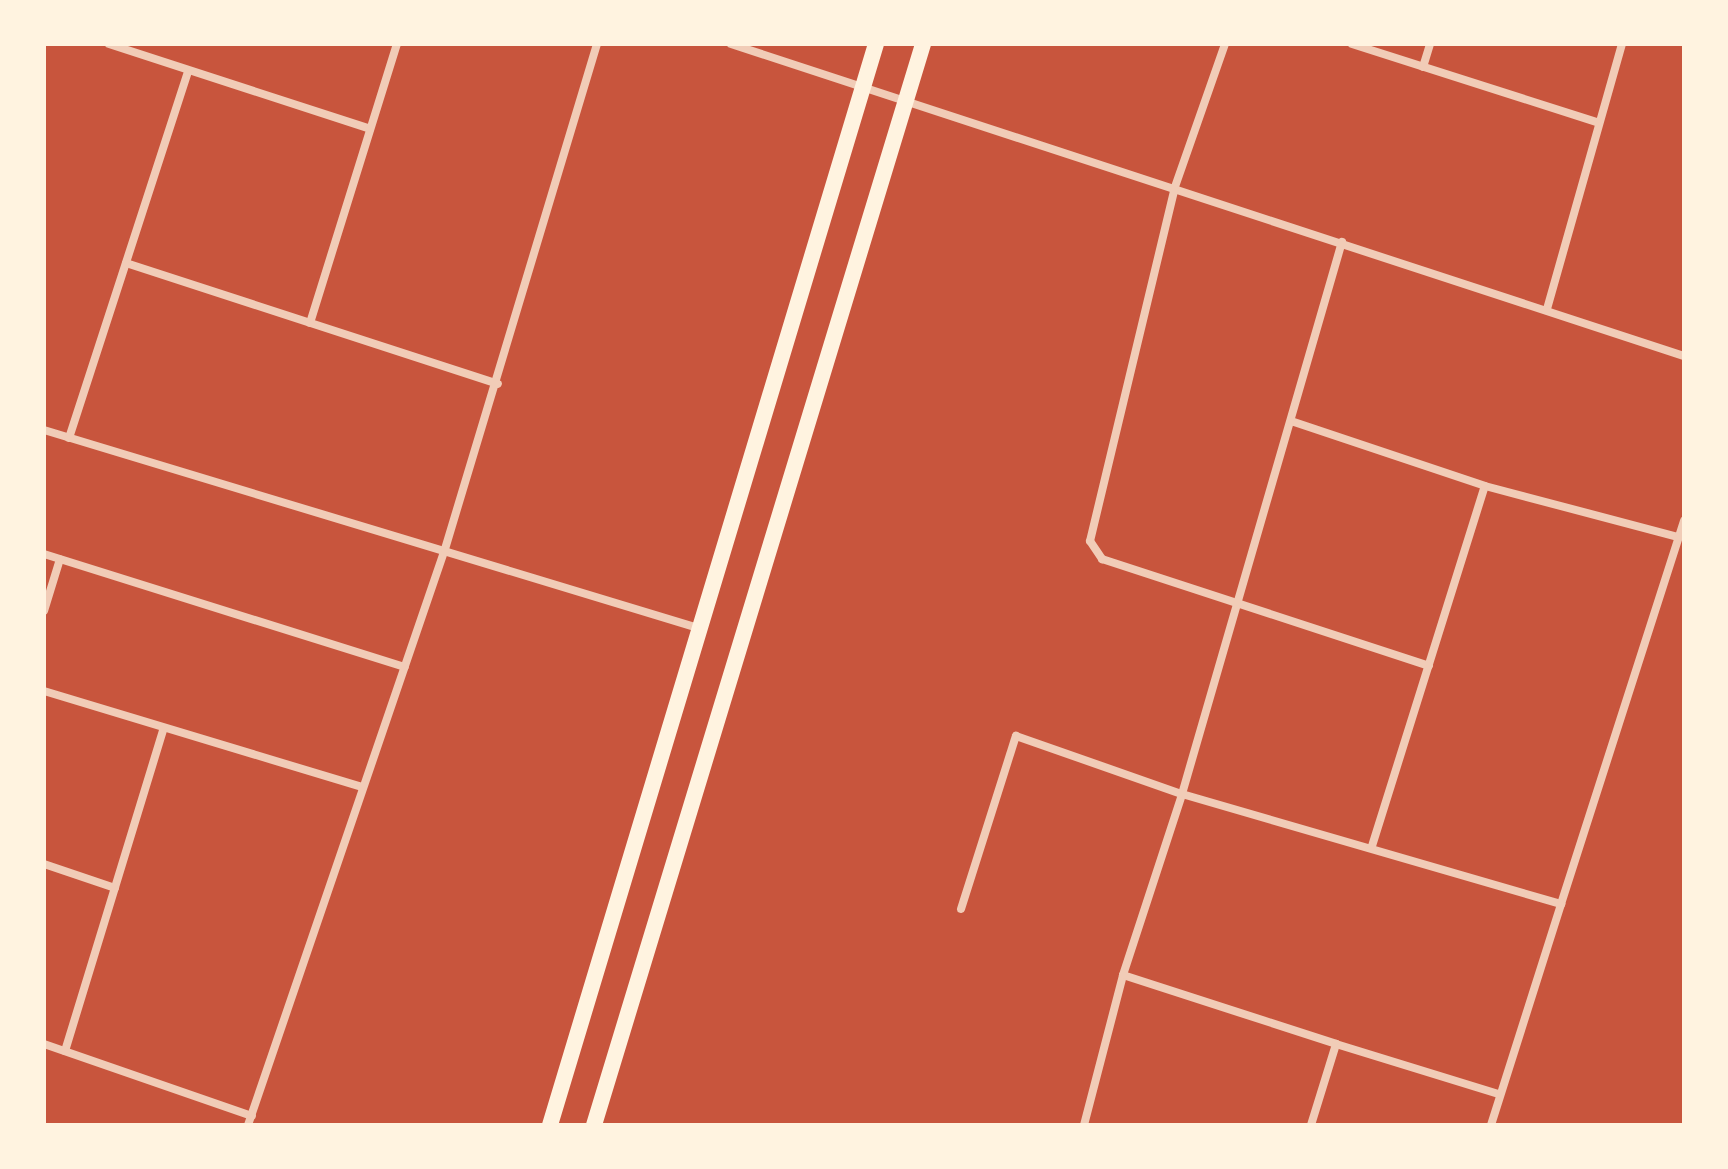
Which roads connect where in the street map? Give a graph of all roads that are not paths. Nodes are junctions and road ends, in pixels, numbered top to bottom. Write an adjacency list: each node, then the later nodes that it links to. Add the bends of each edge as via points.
1 (109, 44): 12 (street)
2 (397, 44): 16 (street)
3 (597, 44): 23 (street)
4 (731, 44): 13 (street)
5 (876, 44): 13 (main road)
6 (923, 44): 14 (main road)
7 (1225, 44): 17 (street)
8 (1352, 44): 11 (street)
9 (1430, 44): 11 (street)
10 (1622, 44): 15 (street)
11 (1423, 67): 15 (street)
12 (188, 72): 16 (street); 19 (street)
13 (861, 84): 14 (street); 35 (main road)
14 (904, 100): 17 (street); 55 (main road)
15 (1597, 122): 20 (street)
16 (370, 129): 21 (street)
17 (1175, 187): 18 (street); 33 (street, via 1090,541 1102,559)
18 (1342, 242): 20 (street); 24 (street)
19 (126, 263): 21 (street); 26 (street)
20 (1547, 309): 22 (street)
21 (310, 323): 23 (street)
22 (1684, 356)
23 (498, 384): 30 (street)
24 (1294, 422): 27 (street); 33 (street)
25 (44, 430): 26 (street)
26 (69, 438): 30 (street)
27 (1485, 486): 29 (street); 36 (street)
28 (1684, 520): 29 (street)
29 (1678, 537): 45 (street)
30 (445, 549): 35 (street); 37 (street)
31 (44, 554): 32 (street)
32 (60, 559): 34 (street); 37 (street)
33 (1237, 607): 36 (street); 41 (street)
34 (44, 611)
35 (698, 628): 54 (main road)
36 (1429, 666): 42 (street)
37 (405, 667): 40 (street)
38 (44, 691): 39 (street)
39 (163, 730): 40 (street); 44 (street)
40 (361, 787): 52 (street)
41 (1182, 794): 42 (street); 46 (street, via 1016,736); 47 (street)
42 (1372, 846): 45 (street)
43 (44, 864): 44 (street)
44 (115, 888): 50 (street)
45 (1561, 904): 51 (street)
46 (961, 909)
47 (1123, 975): 49 (street); 56 (street)
48 (44, 1044): 50 (street)
49 (1336, 1044): 51 (street); 57 (street)
50 (65, 1051): 52 (street)
51 (1499, 1094): 58 (street)
52 (252, 1116): 53 (street)
53 (248, 1125)
54 (550, 1125)
55 (594, 1125)
56 (1084, 1125)
57 (1311, 1125)
58 (1491, 1125)

